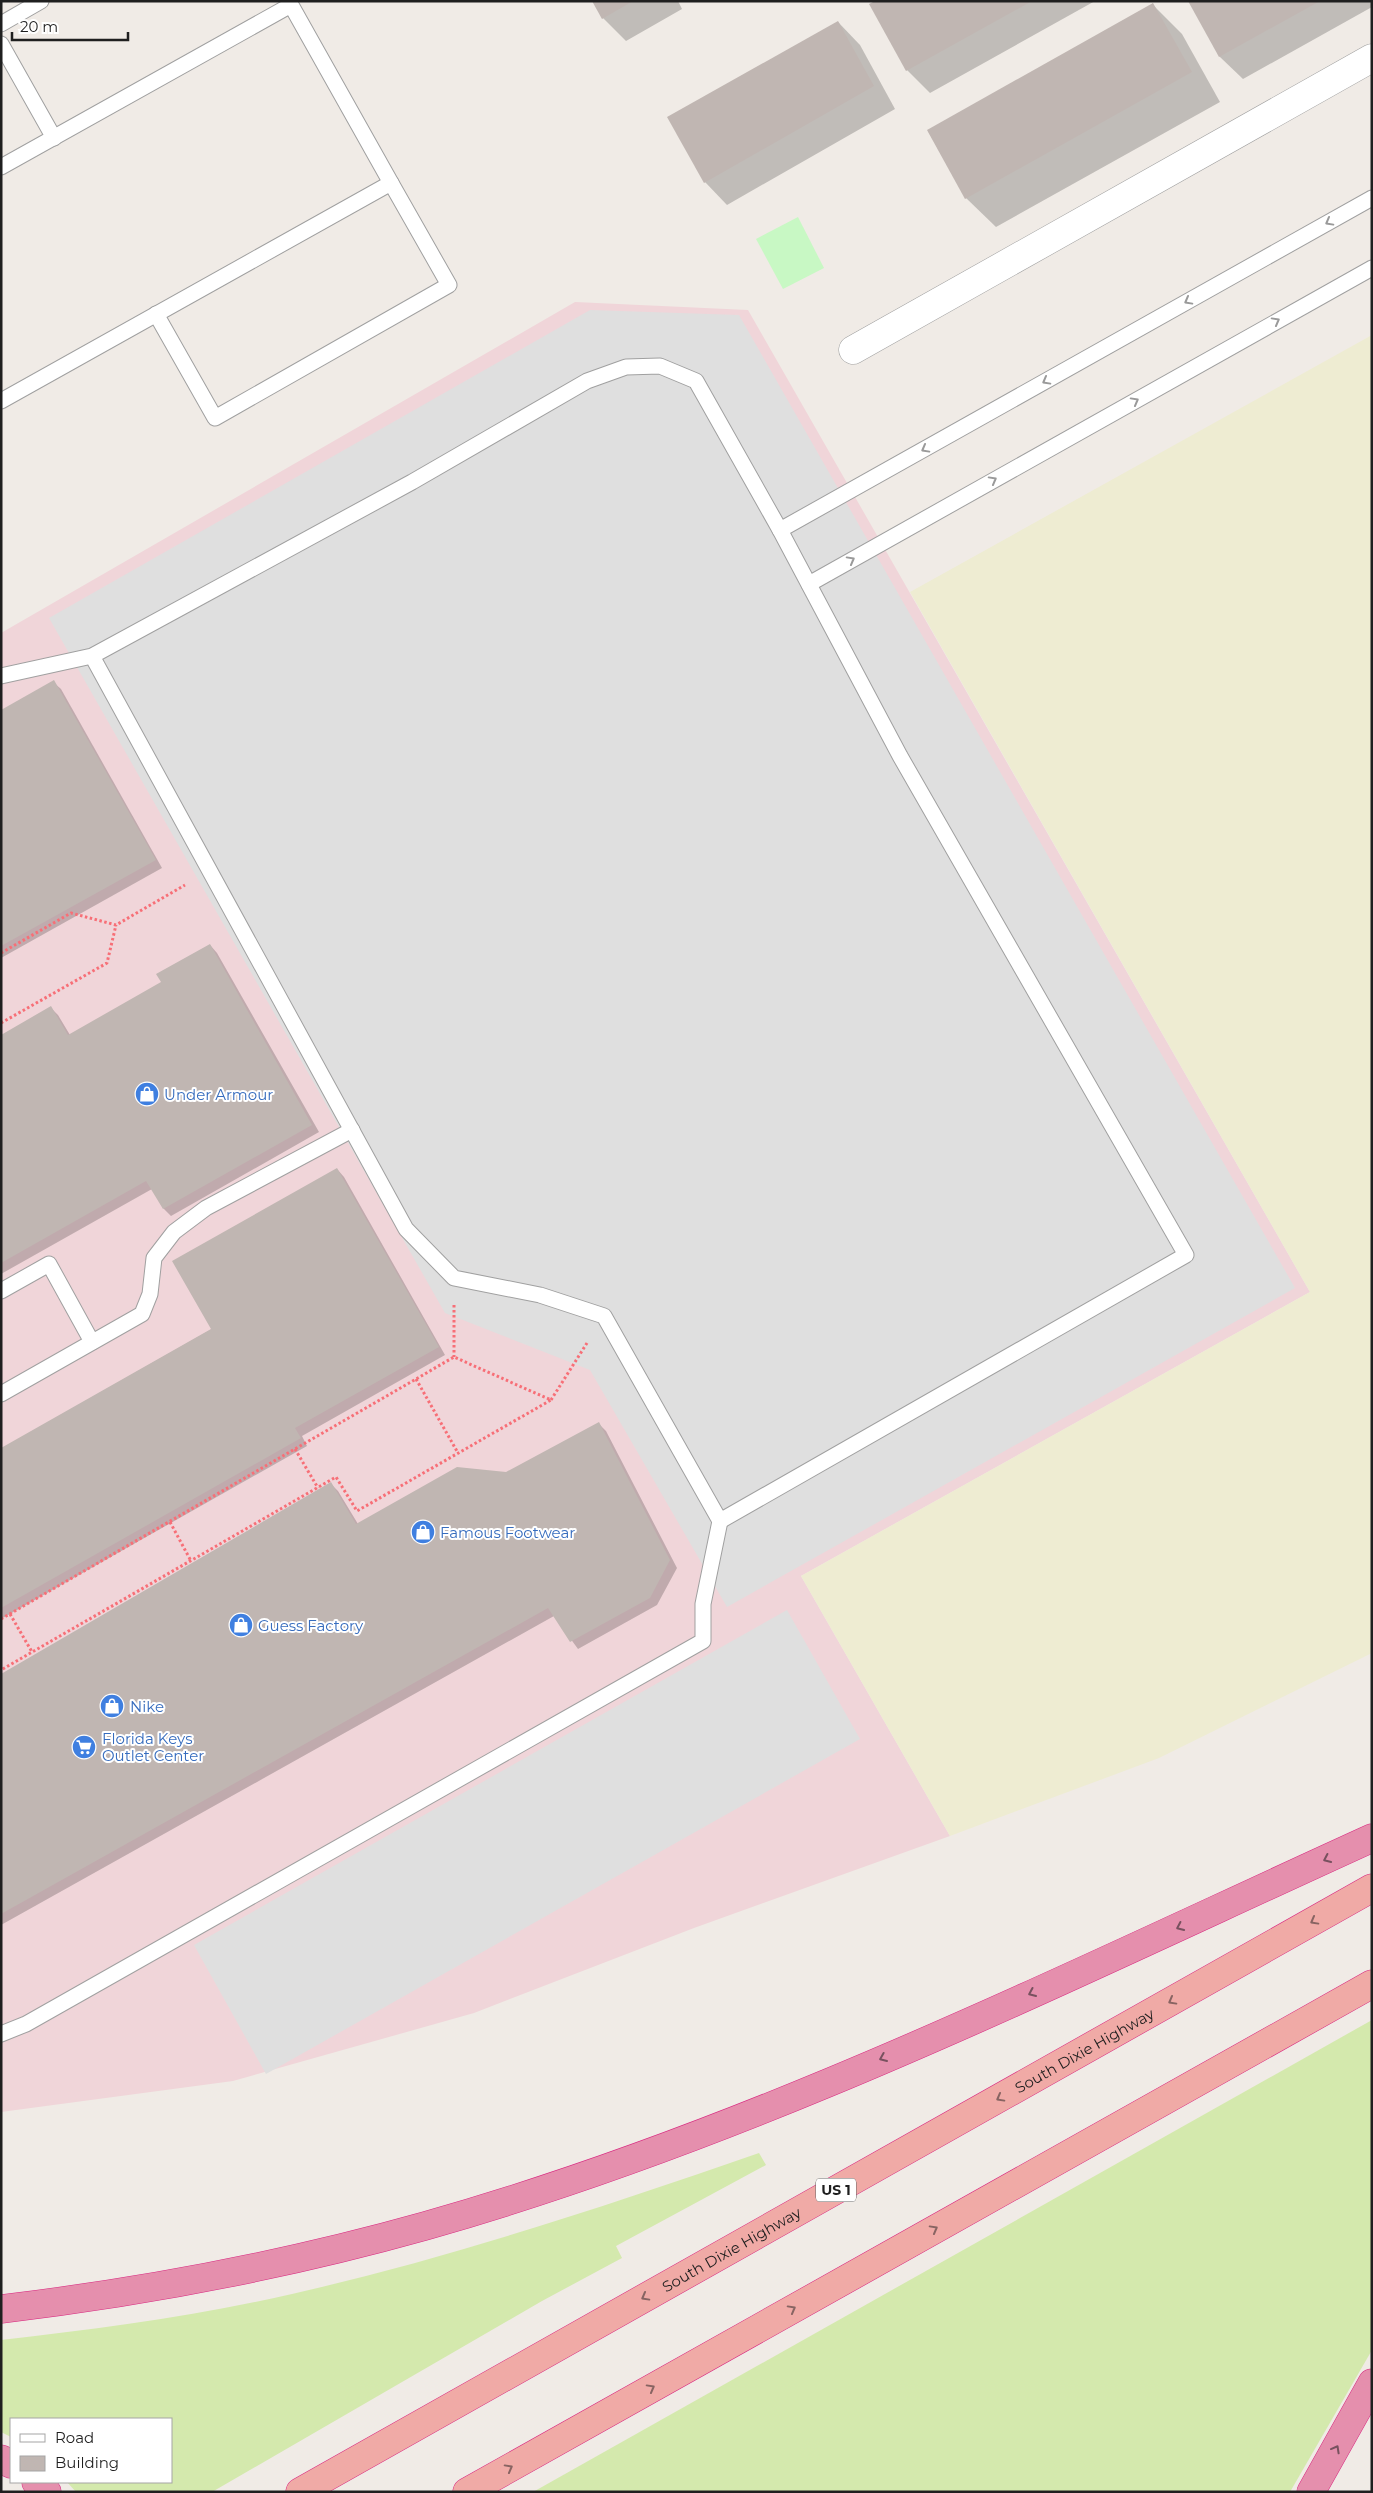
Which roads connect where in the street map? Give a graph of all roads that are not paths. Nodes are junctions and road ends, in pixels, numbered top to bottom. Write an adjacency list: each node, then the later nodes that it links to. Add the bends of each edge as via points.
1 (41, 1): 3 (lane)
2 (290, 3): 6 (lane); 8 (lane)
3 (1, 24)
4 (1, 44): 6 (lane)
5 (1372, 58): 12 (street)
6 (54, 138): 7 (lane)
7 (1, 167)
8 (391, 183): 11 (lane); 11 (lane, via 449,285 215,418)
9 (1372, 198): 14 (lane, one-way to 14)
10 (1372, 268): 15 (lane, one-way to 10)
11 (156, 314): 13 (lane)
12 (853, 350)
13 (1, 401)
14 (780, 530): 15 (lane); 16 (lane, via 696,382 660,366 626,367 587,381 412,482)
15 (809, 584): 22 (lane, via 900,756 1186,1255)
16 (92, 656): 17 (lane); 18 (lane)
17 (1, 676)
18 (352, 1130): 20 (lane, via 206,1208 174,1232 154,1258 150,1294 142,1314); 22 (lane, via 406,1229 454,1278 540,1295 604,1316)
19 (1, 1291): 20 (lane, via 49,1264)
20 (92, 1342): 21 (lane)
21 (1, 1394)
22 (720, 1521): 26 (lane, via 703,1604 703,1641 26,2024)
23 (1372, 1838): 27 (highway, one-way to 27, via 960,2025 746,2116 631,2159 425,2226 295,2259 146,2289)
24 (1372, 1888): 31 (highway, South Dixie Highway / US 1, one-way to 31)
25 (1372, 1984): 32 (highway, one-way to 25)
26 (1, 2034)
27 (1, 2309)
28 (1372, 2383): 33 (highway, one-way to 28)
29 (37, 2483): 30 (highway)
30 (47, 2492)
31 (300, 2492)
32 (466, 2492)
33 (1312, 2492)

